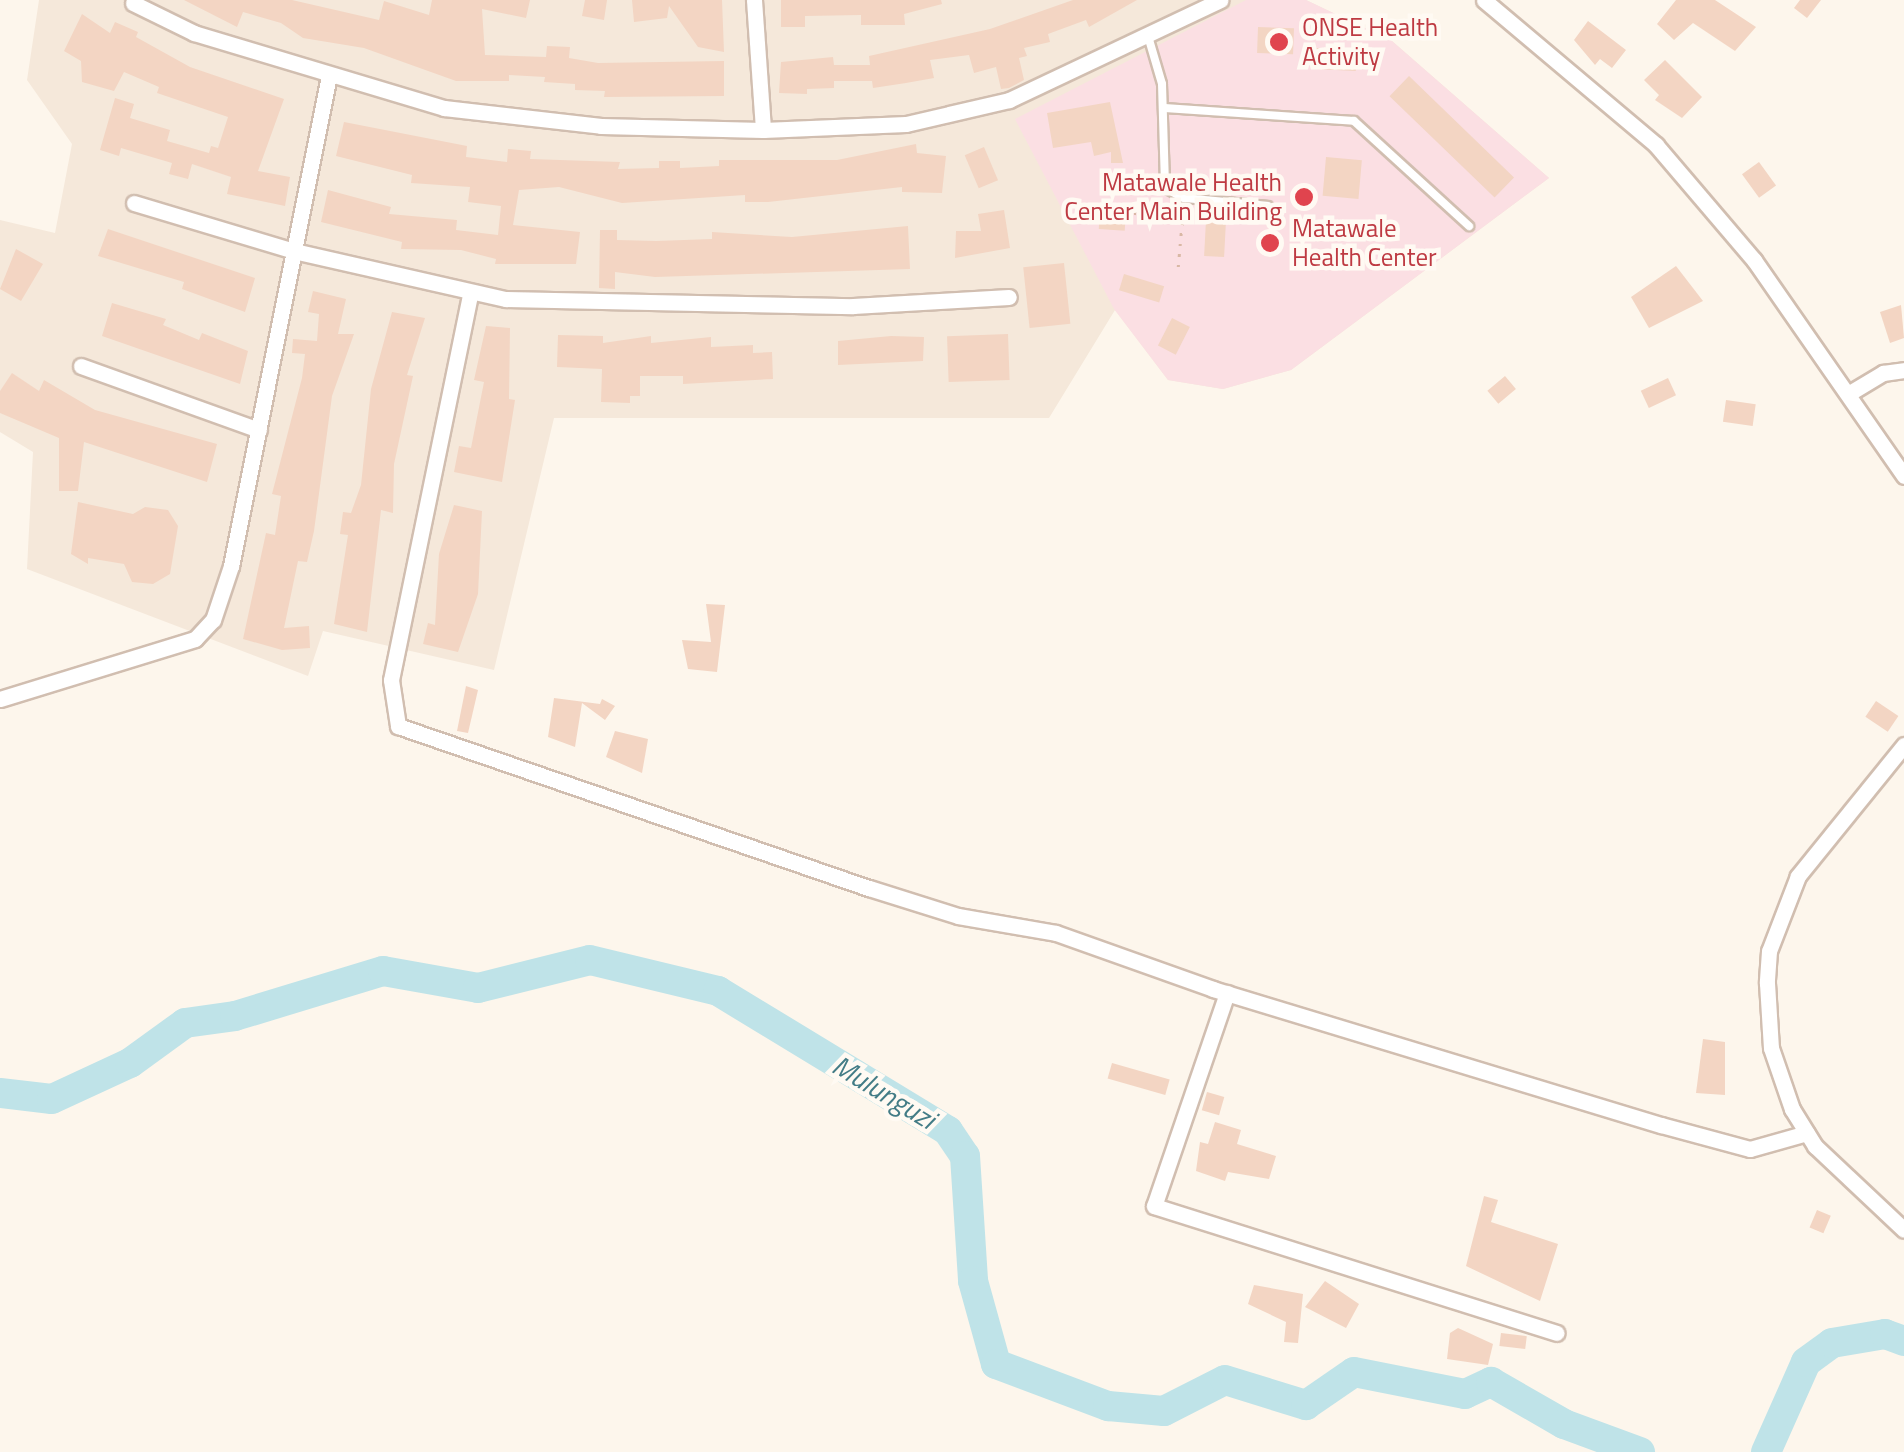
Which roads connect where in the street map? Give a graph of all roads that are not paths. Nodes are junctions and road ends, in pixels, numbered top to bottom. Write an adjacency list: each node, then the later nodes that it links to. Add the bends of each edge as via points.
1 (754, 0): 8 (street)
2 (1221, 0): 5 (street)
3 (1484, 0): 17 (street, via 1656,145 1754,260)
4 (133, 2): 6 (street, via 194,33)
5 (1148, 36): 7 (lane); 8 (street, via 1008,100 957,114 858,128)
6 (329, 77): 8 (street, via 490,116); 12 (street)
7 (1165, 108): 10 (lane, via 1161,181 1184,198); 11 (lane, via 1354,121)
8 (763, 130)
9 (134, 203): 12 (street)
10 (1268, 206)
11 (1469, 226)
12 (294, 251): 13 (street); 18 (street)
13 (470, 295): 14 (street, via 853,306); 22 (street, via 391,680 398,726 869,888 958,916 1056,933)
14 (1009, 298)
15 (81, 366): 18 (street)
16 (1904, 370): 17 (street)
17 (1848, 394): 19 (street)
18 (258, 430): 20 (street, via 231,566 208,629 196,639)
19 (1904, 476)
20 (0, 699)
21 (1904, 745): 23 (street, via 1810,856 1784,902 1769,952 1771,1048)
22 (1227, 993): 23 (street, via 1705,1138 1750,1148); 25 (street, via 1154,1206)
23 (1807, 1133): 24 (street)
24 (1904, 1230)
25 (1556, 1333)

